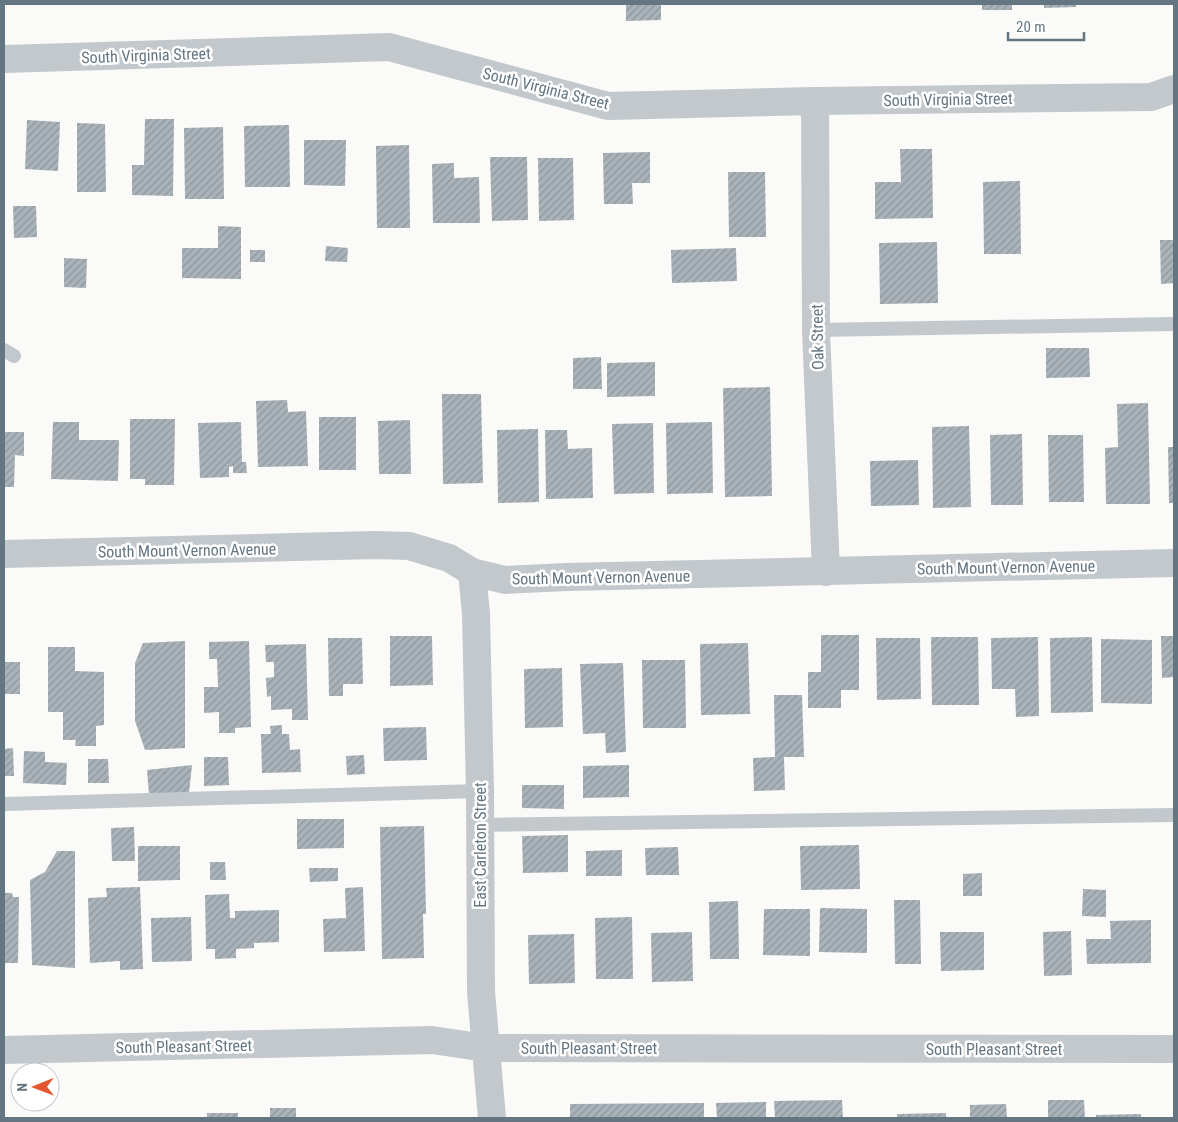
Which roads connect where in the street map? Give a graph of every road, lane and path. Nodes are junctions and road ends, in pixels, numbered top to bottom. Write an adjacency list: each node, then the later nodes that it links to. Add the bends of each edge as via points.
1 (4, 59): 3 (street, South Virginia Street, via 389,47 608,106)
2 (1162, 93): 3 (street, South Virginia Street)
3 (816, 101): 5 (street, Oak Street)
4 (1174, 324): 5 (lane)
5 (816, 330): 9 (street, Oak Street)
6 (4, 554): 8 (street, South Mount Vernon Avenue, via 392,545 409,546 450,558)
7 (1174, 563): 9 (street, South Mount Vernon Avenue)
8 (472, 572): 9 (street, South Mount Vernon Avenue, via 505,580); 10 (street, East Carleton Street)
9 (826, 572)
10 (480, 791): 11 (lane); 13 (street, East Carleton Street)
11 (4, 804)
12 (1174, 815): 13 (lane)
13 (479, 825): 14 (street, East Carleton Street, via 481,992)
14 (486, 1048): 15 (street, South Pleasant Street); 16 (street, South Pleasant Street, via 432,1040); 17 (street, East Carleton Street)
15 (1174, 1049)
16 (4, 1050)
17 (492, 1118)

